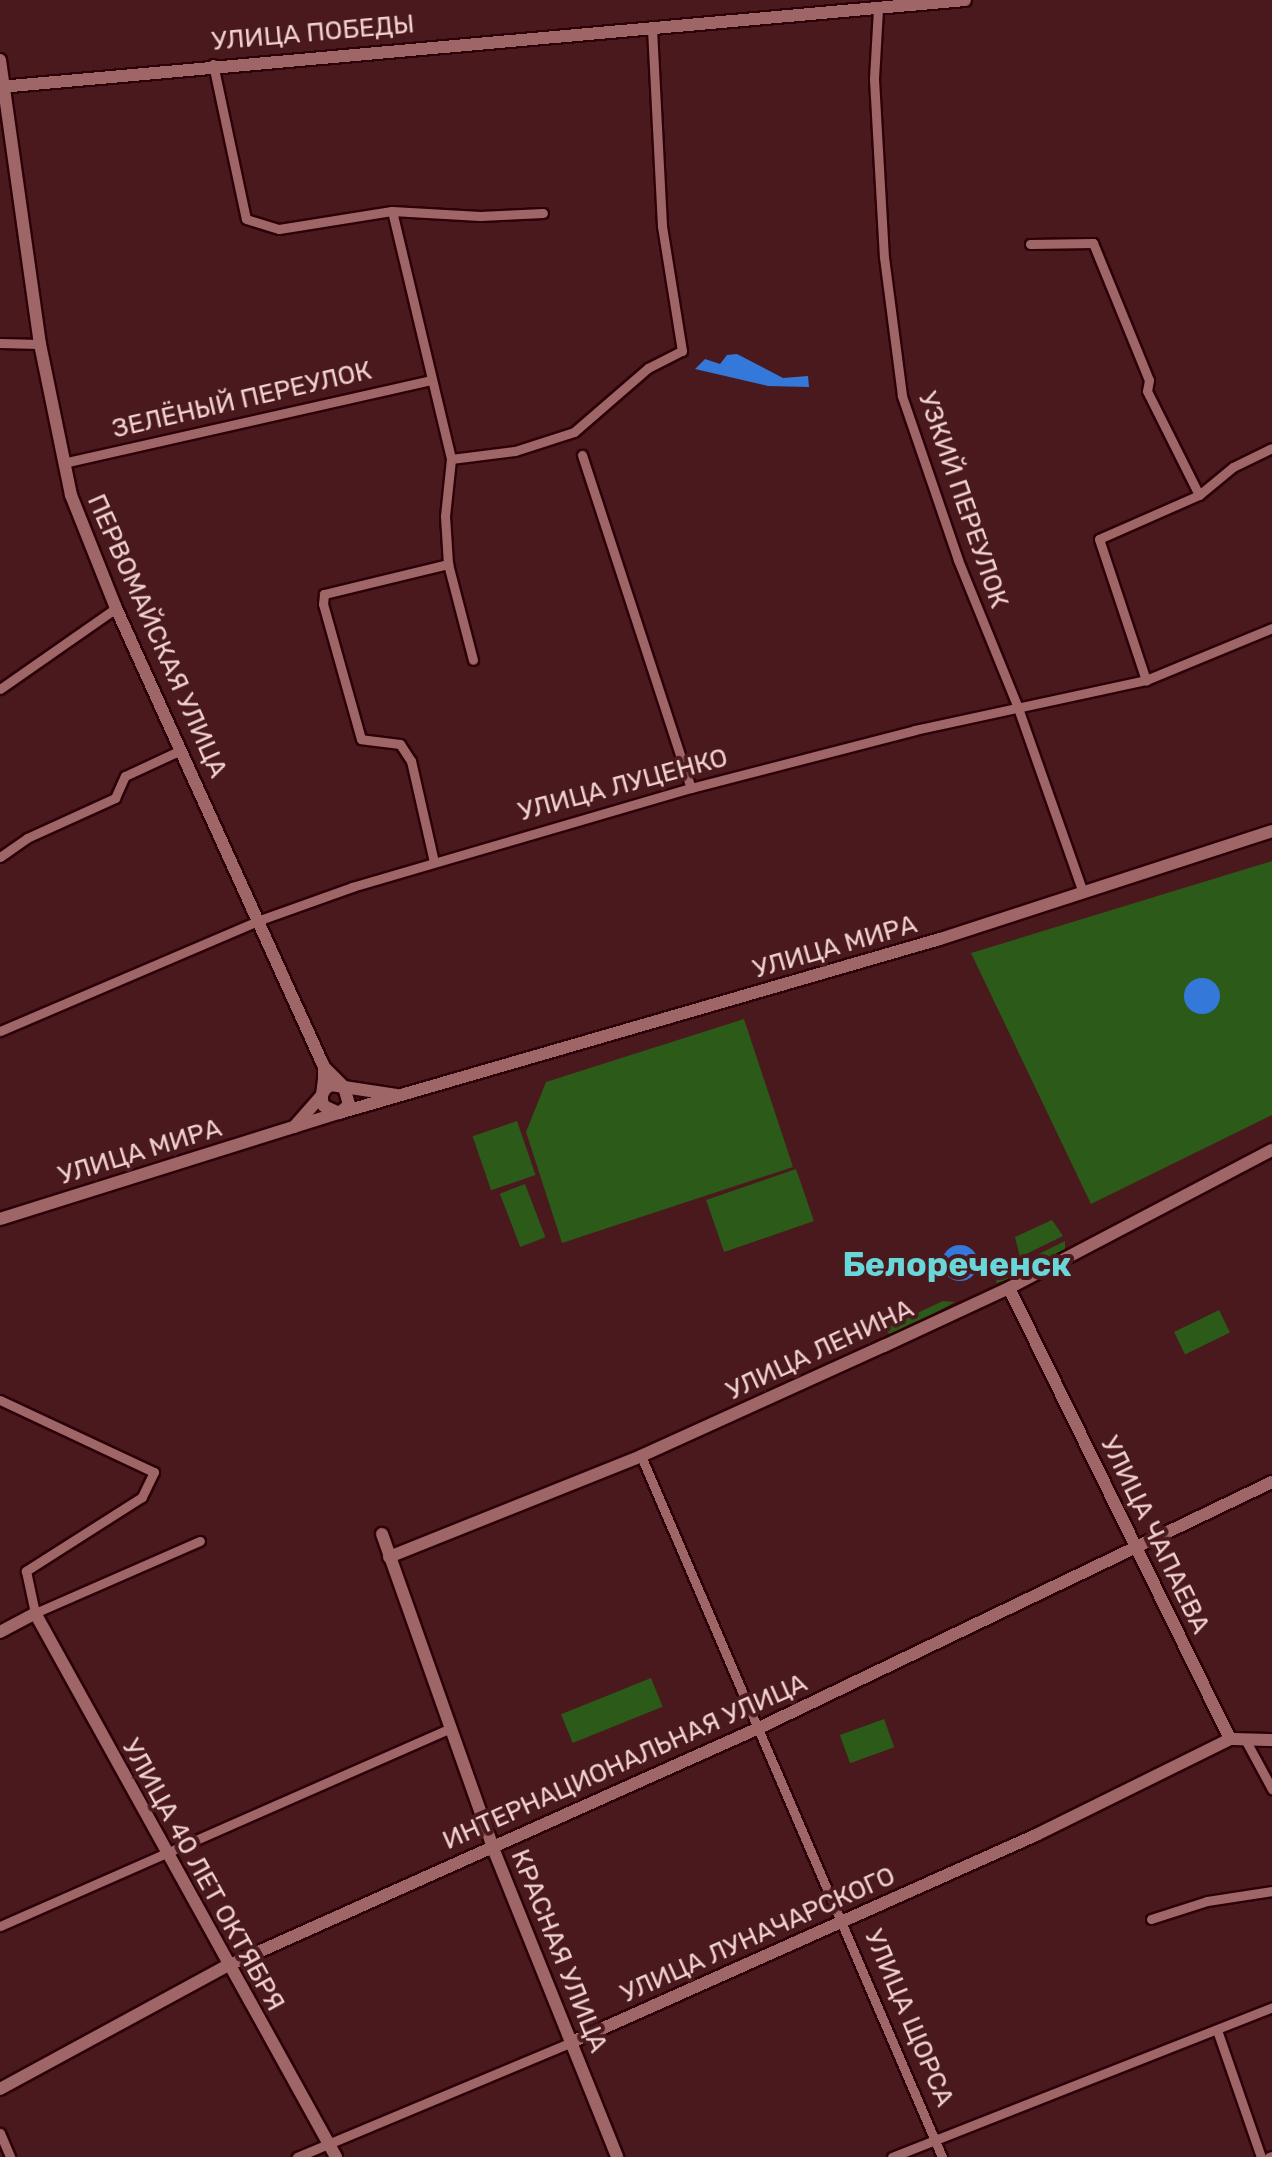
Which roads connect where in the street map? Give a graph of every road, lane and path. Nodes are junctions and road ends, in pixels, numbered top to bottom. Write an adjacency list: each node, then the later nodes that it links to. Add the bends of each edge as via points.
1 (965, 0): 2 (street, УЛИЦА ПОБЕДЫ)
2 (893, 3): 3 (street, УЛИЦА ПОБЕДЫ)
3 (878, 9): 4 (street, УЛИЦА ПОБЕДЫ); 25 (street, УЗКИЙ ПЕРЕУЛОК, via 874,59 884,257 902,396 958,560)
4 (652, 26): 6 (street, УЛИЦА ПОБЕДЫ); 16 (street, via 662,226 682,351 648,368 576,436)
5 (0, 60): 7 (street, ПЕРВОМАЙСКАЯ УЛИЦА)
6 (213, 64): 7 (street, УЛИЦА ПОБЕДЫ); 8 (street, via 246,219 279,229)
7 (2, 86): 12 (street, ПЕРВОМАЙСКАЯ УЛИЦА)
8 (392, 211): 9 (street); 13 (street)
9 (543, 213)
10 (1030, 244): 18 (street, via 1093,243 1149,380 1147,391)
11 (0, 343): 12 (street)
12 (40, 344): 17 (street, ПЕРВОМАЙСКАЯ УЛИЦА)
13 (431, 380): 16 (street); 17 (street, ЗЕЛЁНЫЙ ПЕРЕУЛОК)
14 (1272, 448): 18 (street, via 1233,467)
15 (582, 455): 27 (street)
16 (451, 459): 19 (street, via 445,516)
17 (63, 463): 20 (street, ПЕРВОМАЙСКАЯ УЛИЦА)
18 (1199, 495): 23 (street, via 1099,539)
19 (448, 564): 22 (street); 30 (street, via 324,594 323,604 361,739 400,744 411,761)
20 (116, 608): 24 (street); 26 (street, ПЕРВОМАЙСКАЯ УЛИЦА)
21 (1272, 628): 23 (street, УЛИЦА ЛУЦЕНКО)
22 (473, 660)
23 (1146, 680): 25 (street, УЛИЦА ЛУЦЕНКО)
24 (0, 689)
25 (1018, 708): 27 (street, УЛИЦА ЛУЦЕНКО); 31 (street, УЗКИЙ ПЕРЕУЛОК)
26 (181, 750): 29 (street, via 125,776 115,798 27,838); 32 (street, ПЕРВОМАЙСКАЯ УЛИЦА)
27 (691, 788): 30 (street, УЛИЦА ЛУЦЕНКО)
28 (1272, 831): 31 (street, УЛИЦА МИРА)
29 (0, 857)
30 (434, 862): 32 (street, УЛИЦА ЛУЦЕНКО)
31 (1083, 893): 37 (street, УЛИЦА МИРА)
32 (260, 920): 33 (street, УЛИЦА ЛУЦЕНКО); 34 (street, ПЕРВОМАЙСКАЯ УЛИЦА)
33 (0, 1031)
34 (324, 1067): 35 (street, ПЕРВОМАЙСКАЯ УЛИЦА); 36 (street, ПЕРВОМАЙСКАЯ УЛИЦА)
35 (344, 1087): 36 (street, via 331,1085); 37 (street, УЛИЦА МИРА); 38 (street, via 349,1105)
36 (322, 1095): 38 (street, via 324,1106); 39 (street)
37 (407, 1096): 38 (street, УЛИЦА МИРА)
38 (339, 1113): 39 (street, УЛИЦА МИРА)
39 (293, 1127): 41 (street, УЛИЦА МИРА)
40 (1272, 1150): 42 (street, УЛИЦА ЛЕНИНА)
41 (0, 1219)
42 (1009, 1288): 44 (street, УЛИЦА ЛЕНИНА); 48 (street, УЛИЦА ЧАПАЕВА)
43 (0, 1400): 50 (street, via 154,1472 142,1497 26,1571)
44 (641, 1456): 49 (street, УЛИЦА ЛЕНИНА); 52 (street, УЛИЦА ЩОРСА)
45 (1272, 1482): 48 (street, ИНТЕРНАЦИОНАЛЬНАЯ УЛИЦА)
46 (382, 1534): 49 (street, КРАСНАЯ УЛИЦА)
47 (200, 1541): 50 (street)
48 (1138, 1550): 52 (street, ИНТЕРНАЦИОНАЛЬНАЯ УЛИЦА); 54 (street, УЛИЦА ЧАПАЕВА)
49 (388, 1553): 53 (street, КРАСНАЯ УЛИЦА)
50 (35, 1613): 51 (street); 59 (street, УЛИЦА 40 ЛЕТ ОКТЯБРЯ)
51 (0, 1632)
52 (761, 1727): 58 (street, ИНТЕРНАЦИОНАЛЬНАЯ УЛИЦА); 62 (street, УЛИЦА ЩОРСА)
53 (449, 1729): 58 (street, КРАСНАЯ УЛИЦА); 59 (street)
54 (1230, 1739): 56 (street); 62 (street, УЛИЦА ЛУНАЧАРСКОГО)
55 (1272, 1740): 56 (street)
56 (1246, 1741): 57 (street)
57 (1272, 1789)
58 (493, 1848): 64 (street, ИНТЕРНАЦИОНАЛЬНАЯ УЛИЦА); 67 (street, КРАСНАЯ УЛИЦА)
59 (163, 1851): 63 (street); 64 (street, УЛИЦА 40 ЛЕТ ОКТЯБРЯ)
60 (1272, 1891): 61 (street, via 1207,1901)
61 (1151, 1919)
62 (845, 1921): 67 (street, УЛИЦА ЛУНАЧАРСКОГО); 70 (street, УЛИЦА ЩОРСА)
63 (0, 1926)
64 (227, 1966): 68 (street, ИНТЕРНАЦИОНАЛЬНАЯ УЛИЦА); 71 (street, УЛИЦА 40 ЛЕТ ОКТЯБРЯ)
65 (1272, 2007): 66 (street)
66 (1217, 2030): 70 (street); 78 (street)
67 (572, 2042): 71 (street, УЛИЦА ЛУНАЧАРСКОГО); 75 (street, КРАСНАЯ УЛИЦА)
68 (0, 2089)
69 (0, 2133): 72 (street)
70 (935, 2139): 76 (street); 77 (street, УЛИЦА ЩОРСА)
71 (330, 2142): 73 (street, УЛИЦА ЛУНАЧАРСКОГО); 74 (street, УЛИЦА 40 ЛЕТ ОКТЯБРЯ)
72 (10, 2157)
73 (297, 2157)
74 (336, 2157)
75 (617, 2157)
76 (892, 2157)
77 (942, 2157)
78 (1261, 2157)

